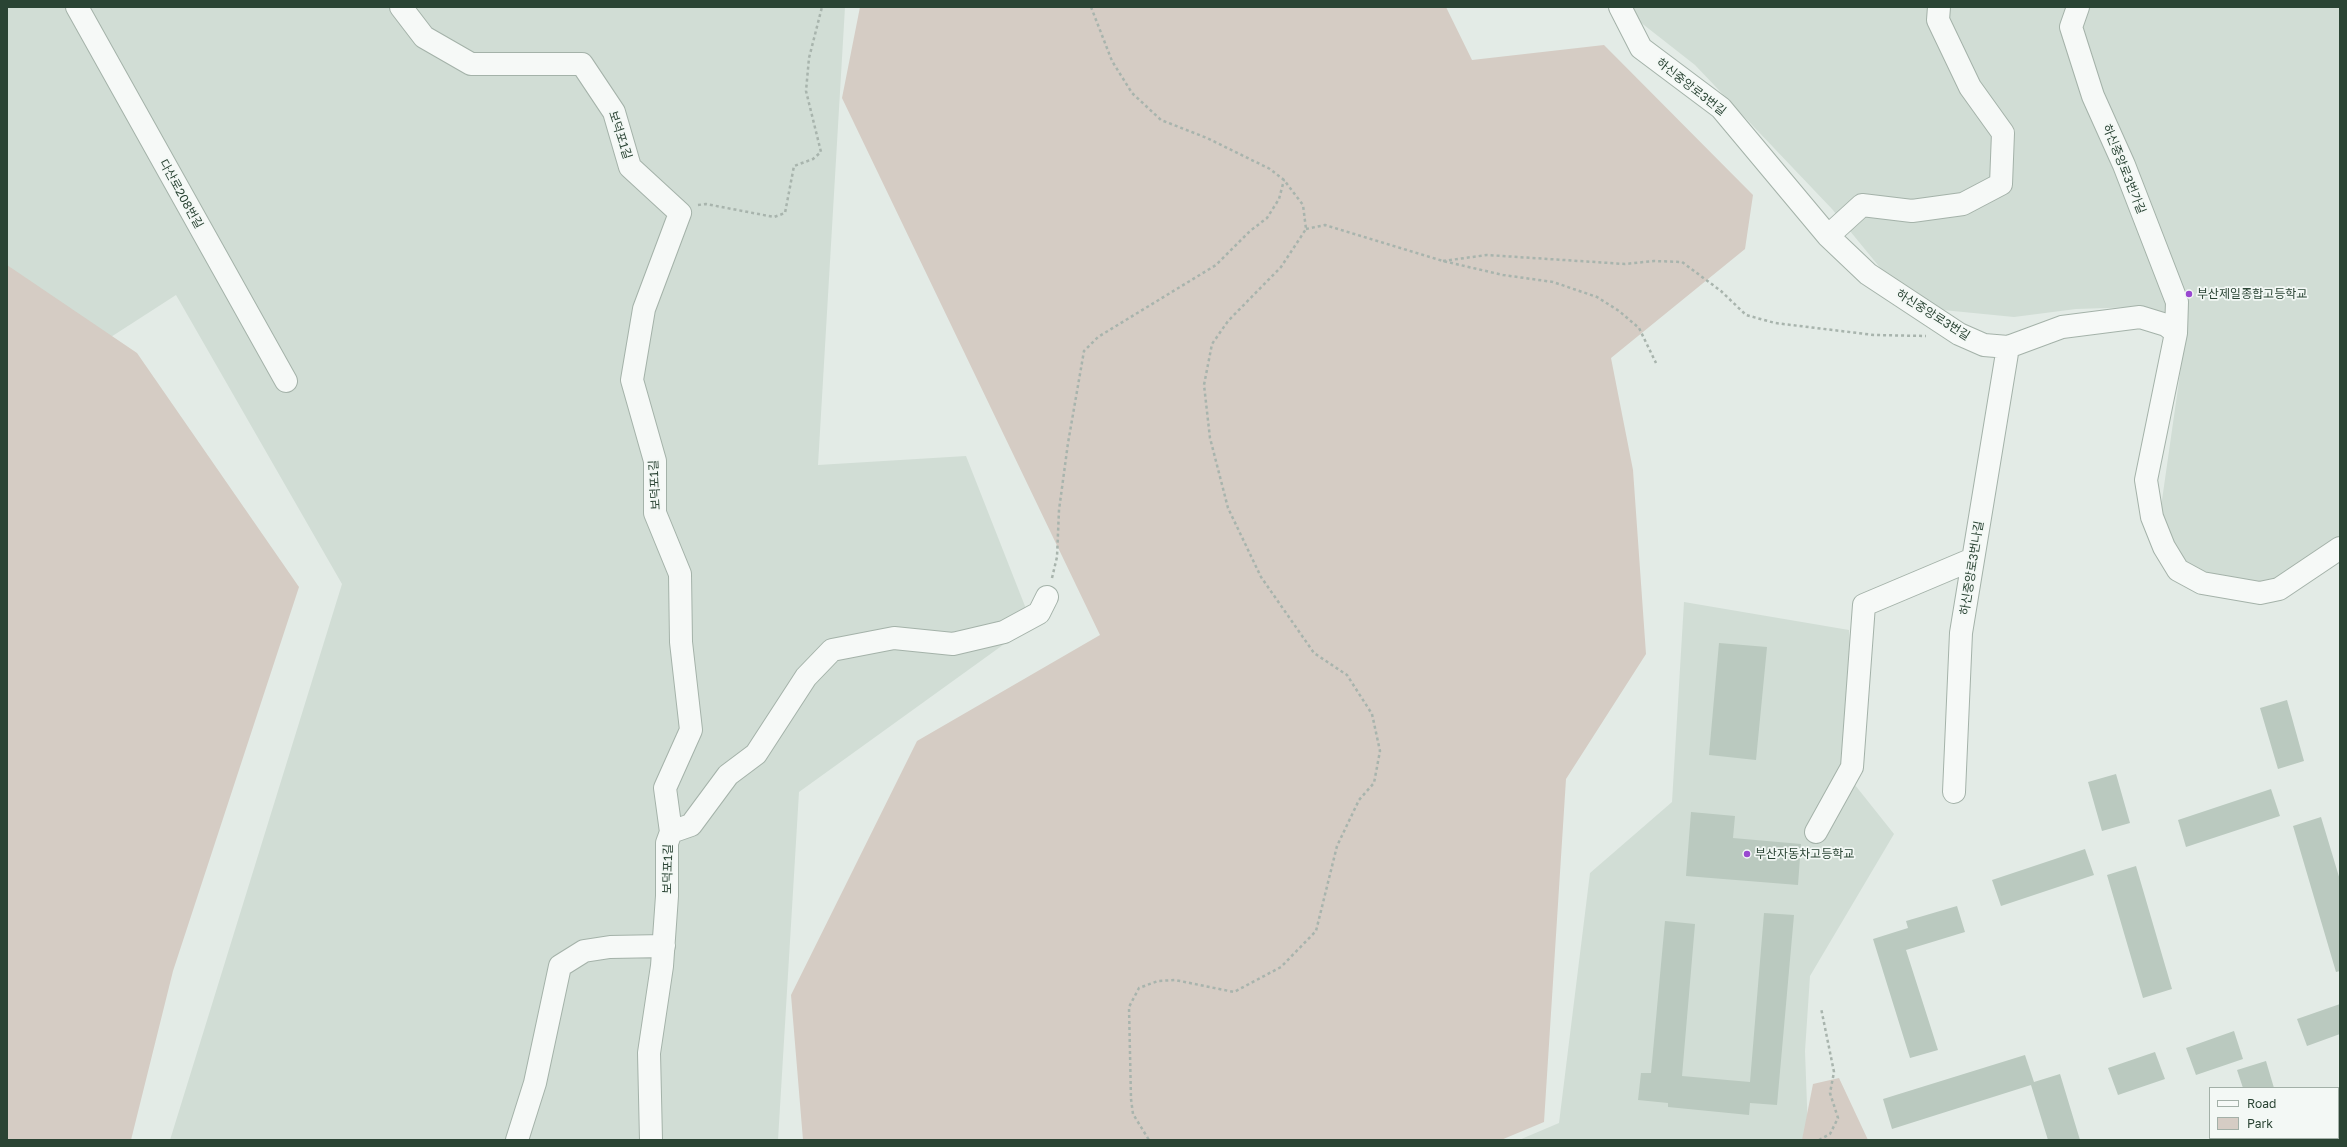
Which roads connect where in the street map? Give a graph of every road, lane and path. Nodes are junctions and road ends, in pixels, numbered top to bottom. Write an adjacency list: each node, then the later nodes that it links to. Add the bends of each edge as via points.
1 (77, 7): 17 (street, 다산로208번길)
2 (401, 7): 9 (street, 보덕포1길, via 424,36 471,64 582,64 614,112 630,166)
3 (822, 7): 9 (path, via 809,58 806,91 821,152 813,159 794,166 785,213 774,217 706,204 693,205)
4 (1091, 7): 8 (path, via 1112,61 1132,93 1161,120 1207,138 1270,170)
5 (1620, 7): 11 (street, 하신중앙로3번길, via 1641,48 1721,108)
6 (1939, 7): 11 (street, via 1938,20 1970,87 2003,133 2001,184 1963,204 1912,211 1862,205)
7 (2078, 7): 14 (street, 하신중앙로3번가길, via 2071,27 2093,96 2124,165 2177,302)
8 (1284, 180): 10 (path, via 1303,205); 20 (path, via 1279,199 1267,218 1216,265 1098,337 1084,351 1059,510 1057,557)
9 (680, 213): 22 (street, 보덕포1길, via 644,309 632,380 655,461 655,513 680,574 681,642 691,730 665,788)
10 (1306, 229): 12 (path, via 1325,225); 28 (path, via 1281,266 1228,322 1212,344 1204,385 1210,438 1228,508 1261,577 1314,653 1347,675 1372,714 1379,757 1374,783 1358,800 1337,846 1316,931 1281,968 1234,992 1174,980 1158,981 1139,988 1129,1008 1131,1099 1132,1114)
11 (1828, 236): 13 (street, 하신중앙로3번길, via 1868,274)
12 (1442, 261): 13 (path, via 1487,255 1625,264 1682,262 1721,291 1746,315 1775,323 1874,334 1937,337); 16 (path, via 1503,275 1553,282 1597,297 1639,328)
13 (1957, 333): 15 (street, 하신중앙로3번길, via 1984,345)
14 (2176, 333): 15 (street, 하신중앙로3번길, via 2166,326 2140,317 2062,327); 18 (street, via 2146,480 2152,517 2164,547 2178,570 2202,583 2260,593 2280,589)
15 (2008, 347): 19 (street, 하신중앙로3번나길)
16 (1656, 363)
17 (286, 381)
18 (2340, 548)
19 (1973, 560): 21 (street, 하신중앙로3번나길, via 1961,633); 23 (street, via 1864,605 1852,767)
20 (1047, 597): 22 (street, via 1039,613 1004,632 953,644 894,638 832,650 806,677 756,754 728,775 690,825)
21 (1954, 792)
22 (671, 832): 24 (street, 보덕포1길, via 667,843)
23 (1816, 832)
24 (664, 946): 26 (street, via 610,947 584,951 560,966 535,1083); 27 (street, 보덕포1길, via 649,1053)
25 (1821, 1008): 29 (path, via 1834,1072 1830,1093 1838,1118 1830,1134)
26 (517, 1140)
27 (651, 1140)
28 (1149, 1140)
29 (1819, 1140)

